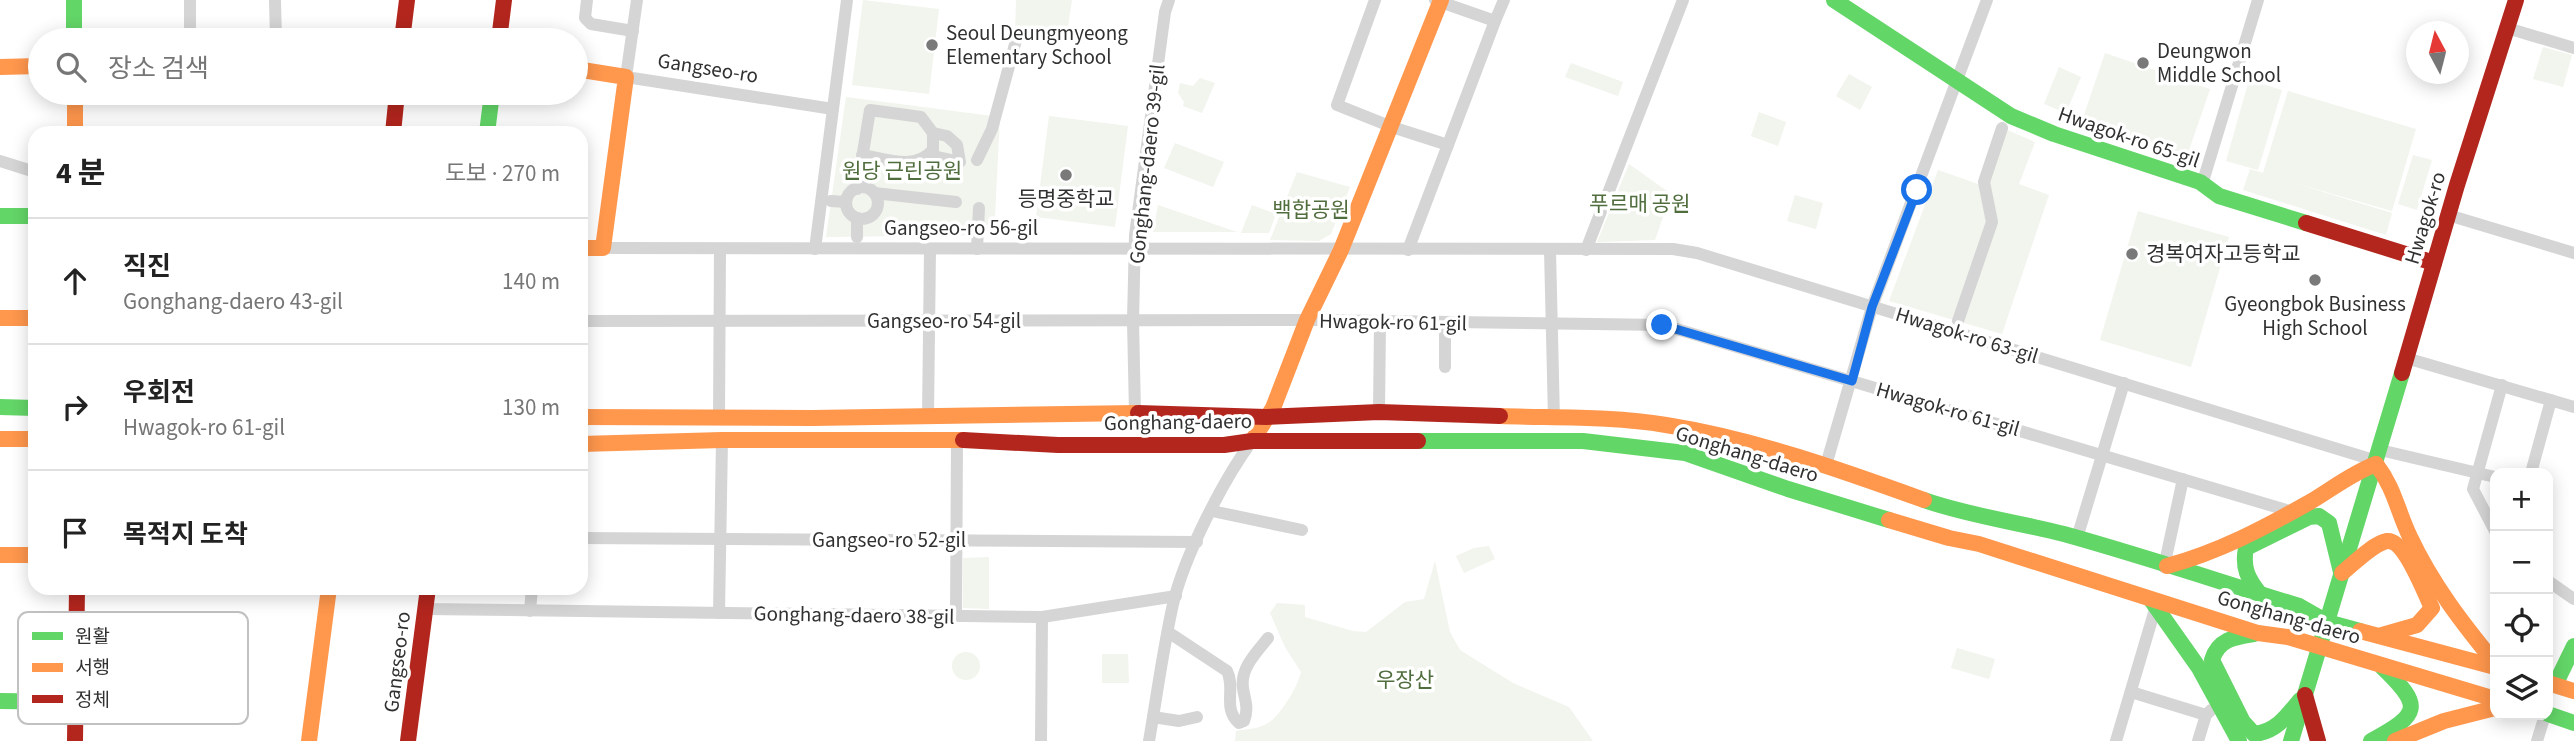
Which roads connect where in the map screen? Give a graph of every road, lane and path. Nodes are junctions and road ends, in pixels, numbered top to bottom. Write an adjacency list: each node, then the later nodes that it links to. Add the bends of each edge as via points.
1 (74, 0): 19 (main road)
2 (190, 0): 20 (street)
3 (275, 0): 21 (street)
4 (407, 0): 22 (main road)
5 (504, 0): 23 (main road)
6 (587, 0): 25 (street, via 585,18 591,24)
7 (637, 0): 25 (street)
8 (847, 0): 36 (street)
9 (1169, 0): 67 (street, Gonghang-daero 39-gil)
10 (1375, 0): 40 (street, via 1337,105)
11 (1504, 0): 18 (street)
12 (1683, 0): 71 (street)
13 (1834, 0): 32 (main road, Hwagok-ro 65-gil)
14 (1987, 0): 32 (street)
15 (2258, 0): 49 (street)
16 (2516, 0): 24 (main road, Hwagok-ro)
17 (1439, 1): 18 (street); 40 (main road)
18 (1495, 21): 43 (street)
19 (74, 28)
20 (190, 28)
21 (276, 28)
22 (404, 28)
23 (500, 28)
24 (2507, 28): 27 (street); 56 (main road, Hwagok-ro)
25 (633, 31): 31 (street)
26 (1018, 33): 46 (street, via 992,129)
27 (2574, 48)
28 (28, 66): 29 (main road)
29 (0, 67)
30 (588, 71): 31 (main road, Gangseo-ro)
31 (626, 77): 36 (street, Gangseo-ro); 62 (main road)
32 (1958, 81): 49 (main road, Hwagok-ro 65-gil, via 2011,117); 74 (street)
33 (75, 105): 37 (main road)
34 (396, 105): 38 (main road)
35 (490, 105): 39 (main road)
36 (833, 109): 64 (street)
37 (75, 126)
38 (394, 126)
39 (488, 126)
40 (1392, 127): 43 (street); 68 (main road)
41 (2002, 128): 82 (street, via 1984,182 1992,222)
42 (933, 133): 44 (street, via 921,117 870,110); 45 (street); 45 (street, via 947,136 957,145 960,162)
43 (1448, 145): 69 (street)
44 (862, 155): 45 (street, via 914,163); 50 (street)
45 (929, 155)
46 (977, 160)
47 (0, 161): 48 (street)
48 (28, 170)
49 (2200, 182): 73 (main road, Hwagok-ro 65-gil, via 2219,196)
50 (857, 188): 51 (street); 53 (street)
51 (874, 194): 54 (street); 59 (street, via 875,212)
52 (831, 201): 53 (street)
53 (846, 202): 59 (street)
54 (956, 202)
55 (979, 208): 66 (street)
56 (2448, 215): 72 (street); 73 (main road, Hwagok-ro)
57 (0, 216): 58 (main road)
58 (28, 216)
59 (857, 218): 60 (street)
60 (856, 237)
61 (588, 248): 62 (main road, Gangseo-ro 56-gil)
62 (603, 248): 63 (street, Gangseo-ro 56-gil)
63 (720, 249): 64 (street, Gangseo-ro 56-gil); 79 (street)
64 (816, 249): 65 (street, Gangseo-ro 56-gil)
65 (930, 249): 66 (street, Gangseo-ro 56-gil); 80 (street)
66 (977, 249): 67 (street, Gangseo-ro 56-gil)
67 (1135, 249): 68 (street, Gangseo-ro 56-gil); 81 (street, Gonghang-daero 39-gil)
68 (1341, 250): 69 (street, Hwagok-ro 63-gil); 77 (main road)
69 (1408, 250): 70 (street, Hwagok-ro 63-gil)
70 (1550, 250): 71 (street, Hwagok-ro 63-gil); 85 (street)
71 (1586, 250): 74 (street, Hwagok-ro 63-gil, via 1697,253)
72 (2574, 253)
73 (2434, 263): 86 (main road, Hwagok-ro)
74 (1872, 307): 88 (street); 89 (street, Hwagok-ro 63-gil)
75 (0, 318): 76 (main road)
76 (28, 318)
77 (1307, 320): 81 (street, Gangseo-ro 54-gil); 83 (street, Hwagok-ro 61-gil); 100 (main road)
78 (588, 321): 79 (street, Gangseo-ro 54-gil)
79 (719, 321): 80 (street, Gangseo-ro 54-gil); 99 (street)
80 (929, 321): 81 (street, Gangseo-ro 54-gil); 97 (street)
81 (1133, 321): 96 (street, Gonghang-daero 39-gil)
82 (1958, 321)
83 (1380, 322): 84 (street, Hwagok-ro 61-gil); 95 (street)
84 (1445, 322): 85 (street, Hwagok-ro 61-gil); 87 (street)
85 (1552, 323): 88 (street, Hwagok-ro 61-gil, via 1662,325); 101 (street)
86 (2406, 358): 90 (street); 109 (main road, Hwagok-ro)
87 (1445, 367)
88 (1852, 381): 108 (street, Hwagok-ro 61-gil); 110 (street)
89 (2124, 383): 108 (street); 109 (street, Hwagok-ro 63-gil)
90 (2502, 385): 91 (street); 112 (street)
91 (2551, 400): 93 (street); 111 (street)
92 (0, 407): 94 (main road)
93 (2574, 407)
94 (28, 408)
95 (1379, 412): 100 (main road, Gonghang-daero); 101 (main road, Gonghang-daero)
96 (1136, 413): 97 (main road, Gonghang-daero); 100 (main road, Gonghang-daero)
97 (928, 416): 99 (main road, Gonghang-daero)
98 (588, 417): 99 (main road, Gonghang-daero)
99 (719, 417)
100 (1266, 417): 105 (main road)
101 (1554, 419): 110 (main road, Gonghang-daero, via 1666,425)
102 (0, 439): 103 (main road)
103 (28, 439)
104 (722, 440): 106 (main road, Gonghang-daero); 107 (main road, Gonghang-daero); 121 (street)
105 (1252, 441): 106 (main road, Gonghang-daero, via 1224,445); 115 (street); 135 (main road, Gonghang-daero, via 1583,441 1685,453)
106 (957, 442): 122 (street)
107 (588, 444)
108 (2101, 455): 114 (street, Hwagok-ro 61-gil); 120 (street)
109 (2377, 458): 112 (street); 116 (main road); 127 (main road, Hwagok-ro); 148 (main road, via 2410,537 2440,591)
110 (1825, 465): 120 (main road, Gonghang-daero, via 1958,512)
111 (2532, 468)
112 (2478, 472): 113 (street); 117 (street, via 2473,489)
113 (2490, 476)
114 (2183, 479): 116 (street, Hwagok-ro 61-gil); 126 (street)
115 (1212, 511): 118 (street); 123 (street)
116 (2293, 512): 126 (main road, via 2203,556)
117 (2490, 521)
118 (1302, 530)
119 (588, 538): 121 (street, Gangseo-ro 52-gil)
120 (2077, 538): 126 (main road, Gonghang-daero)
121 (720, 539): 122 (street, Gangseo-ro 52-gil); 138 (street)
122 (956, 541): 123 (street, Gangseo-ro 52-gil); 139 (street)
123 (1196, 542): 133 (street)
124 (0, 555): 125 (main road)
125 (28, 555)
126 (2164, 567): 129 (main road, Gonghang-daero)
127 (2341, 573): 129 (main road, via 2329,523 2319,516 2309,517 2246,548 2242,565); 141 (main road, Hwagok-ro); 144 (main road, via 2387,541 2397,543 2406,554 2432,608 2421,624)
128 (2553, 584): 134 (street)
129 (2260, 594): 141 (main road, Gonghang-daero, via 2299,606)
130 (328, 595): 167 (main road)
131 (427, 595): 136 (main road, Gangseo-ro)
132 (531, 595): 137 (street)
133 (1176, 596): 140 (street, Gonghang-daero 38-gil); 142 (street)
134 (2574, 599)
135 (2154, 602): 143 (main road, Gonghang-daero); 154 (street); 159 (main road, via 2195,659)
136 (425, 609): 137 (street, Gonghang-daero 38-gil); 168 (main road, Gangseo-ro)
137 (530, 611): 138 (street, Gonghang-daero 38-gil)
138 (719, 613): 139 (street, Gonghang-daero 38-gil)
139 (956, 616): 140 (street, Gonghang-daero 38-gil)
140 (1042, 617): 169 (street)
141 (2327, 622): 144 (main road, Gonghang-daero); 147 (main road, Hwagok-ro)
142 (1168, 632): 145 (street, via 1227,671 1231,678 1228,703 1231,716 1239,723 1248,710 1243,674); 162 (street)
143 (2258, 633): 147 (main road, Gonghang-daero); 155 (main road, via 2221,642 2212,660 2243,722 2254,734 2266,734 2277,728)
144 (2379, 636): 150 (main road, Gonghang-daero)
145 (1268, 638)
146 (2574, 646): 151 (main road)
147 (2319, 647): 149 (main road, Gonghang-daero); 155 (main road, Hwagok-ro)
148 (2490, 659)
149 (2378, 664): 156 (main road, Gonghang-daero); 176 (main road, via 2406,690 2411,707 2399,726)
150 (2490, 664)
151 (2553, 681)
152 (2553, 685): 153 (main road)
153 (2574, 691)
154 (2132, 692): 161 (street); 171 (street)
155 (2305, 694): 174 (main road, Hwagok-ro); 175 (main road)
156 (2490, 698)
157 (0, 701): 158 (main road)
158 (18, 701)
159 (2219, 703): 161 (street); 173 (main road)
160 (2490, 709): 177 (main road, via 2430,724)
161 (2206, 715): 172 (street)
162 (1153, 717): 163 (street, via 1179,721); 170 (street)
163 (1197, 717)
164 (2553, 717): 166 (main road)
165 (2544, 720): 178 (street)
166 (2574, 723)
167 (309, 741)
168 (408, 741)
169 (1041, 741)
170 (1149, 741)
171 (2116, 741)
172 (2198, 741)
173 (2239, 741)
174 (2291, 741)
175 (2318, 741)
176 (2371, 741)
177 (2395, 741)
178 (2537, 741)

